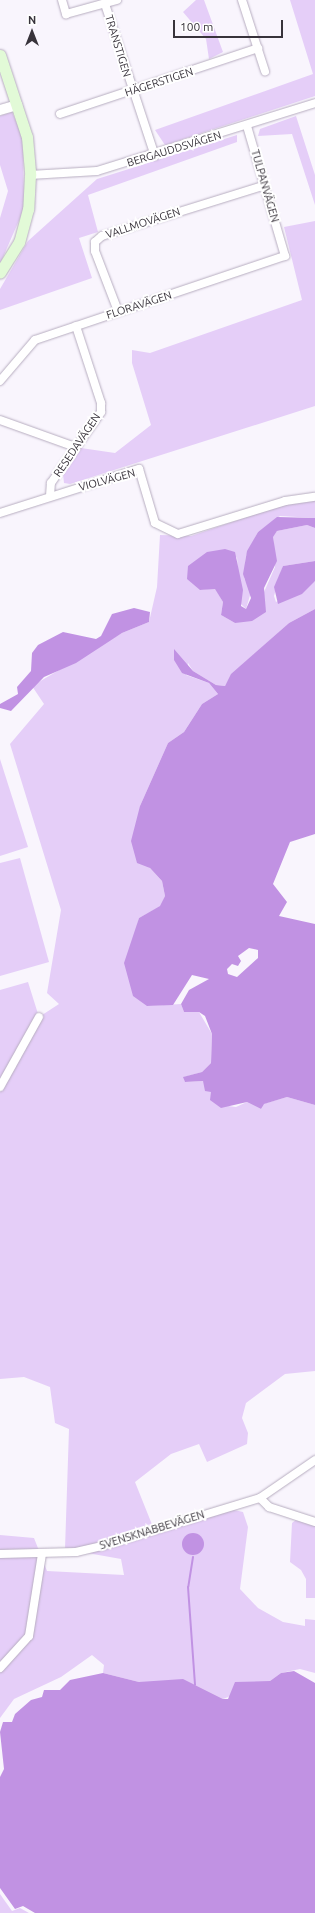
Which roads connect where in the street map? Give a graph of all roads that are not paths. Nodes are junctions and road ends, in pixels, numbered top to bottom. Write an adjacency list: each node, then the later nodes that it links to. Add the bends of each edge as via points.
1 (62, 0): 4 (street, via 66,14)
2 (117, 0): 4 (street)
3 (242, 0): 5 (street)
4 (105, 4): 8 (street, TRANSTIGEN)
5 (258, 48): 7 (street); 8 (street, HÄGERSTIGEN)
6 (0, 55): 10 (main road)
7 (265, 71)
8 (132, 90): 12 (street, HÄGERSTIGEN); 14 (street, TRANSTIGEN)
9 (315, 103): 13 (street, BERGAUDDSVÄGEN)
10 (17, 104): 11 (street); 15 (main road, via 27,137)
11 (0, 110)
12 (60, 114)
13 (247, 126): 14 (street, BERGAUDDSVÄGEN); 16 (street, TULPANVÄGEN)
14 (154, 156): 15 (street, BERGAUDDSVÄGEN, via 97,171)
15 (30, 174): 18 (main road, via 28,209 19,242)
16 (263, 186): 17 (street, TULPANVÄGEN); 19 (street, VALLMOVÄGEN, via 102,236 95,242 95,251)
17 (283, 246): 19 (street, FLORAVÄGEN, via 285,256 270,264)
18 (0, 272)
19 (118, 311): 20 (street, FLORAVÄGEN)
20 (76, 326): 21 (street, FLORAVÄGEN, via 35,340); 23 (street, RESEDAVÄGEN, via 101,403 100,412)
21 (0, 381)
22 (0, 420): 23 (street)
23 (75, 447): 24 (street, RESEDAVÄGEN, via 51,483)
24 (50, 496): 25 (street, VIOLVÄGEN, via 139,469 155,523 178,534 285,501); 26 (street, VIOLVÄGEN)
25 (315, 497)
26 (0, 513)
27 (39, 1017): 28 (street)
28 (0, 1087)
29 (315, 1460): 30 (street, SVENSKNABBEVÄGEN)
30 (260, 1498): 31 (street, via 269,1507); 33 (street, SVENSKNABBEVÄGEN, via 102,1546)
31 (315, 1522)
32 (0, 1554): 33 (street, SVENSKNABBEVÄGEN)
33 (42, 1554): 34 (street, via 30,1636)
34 (0, 1668)

